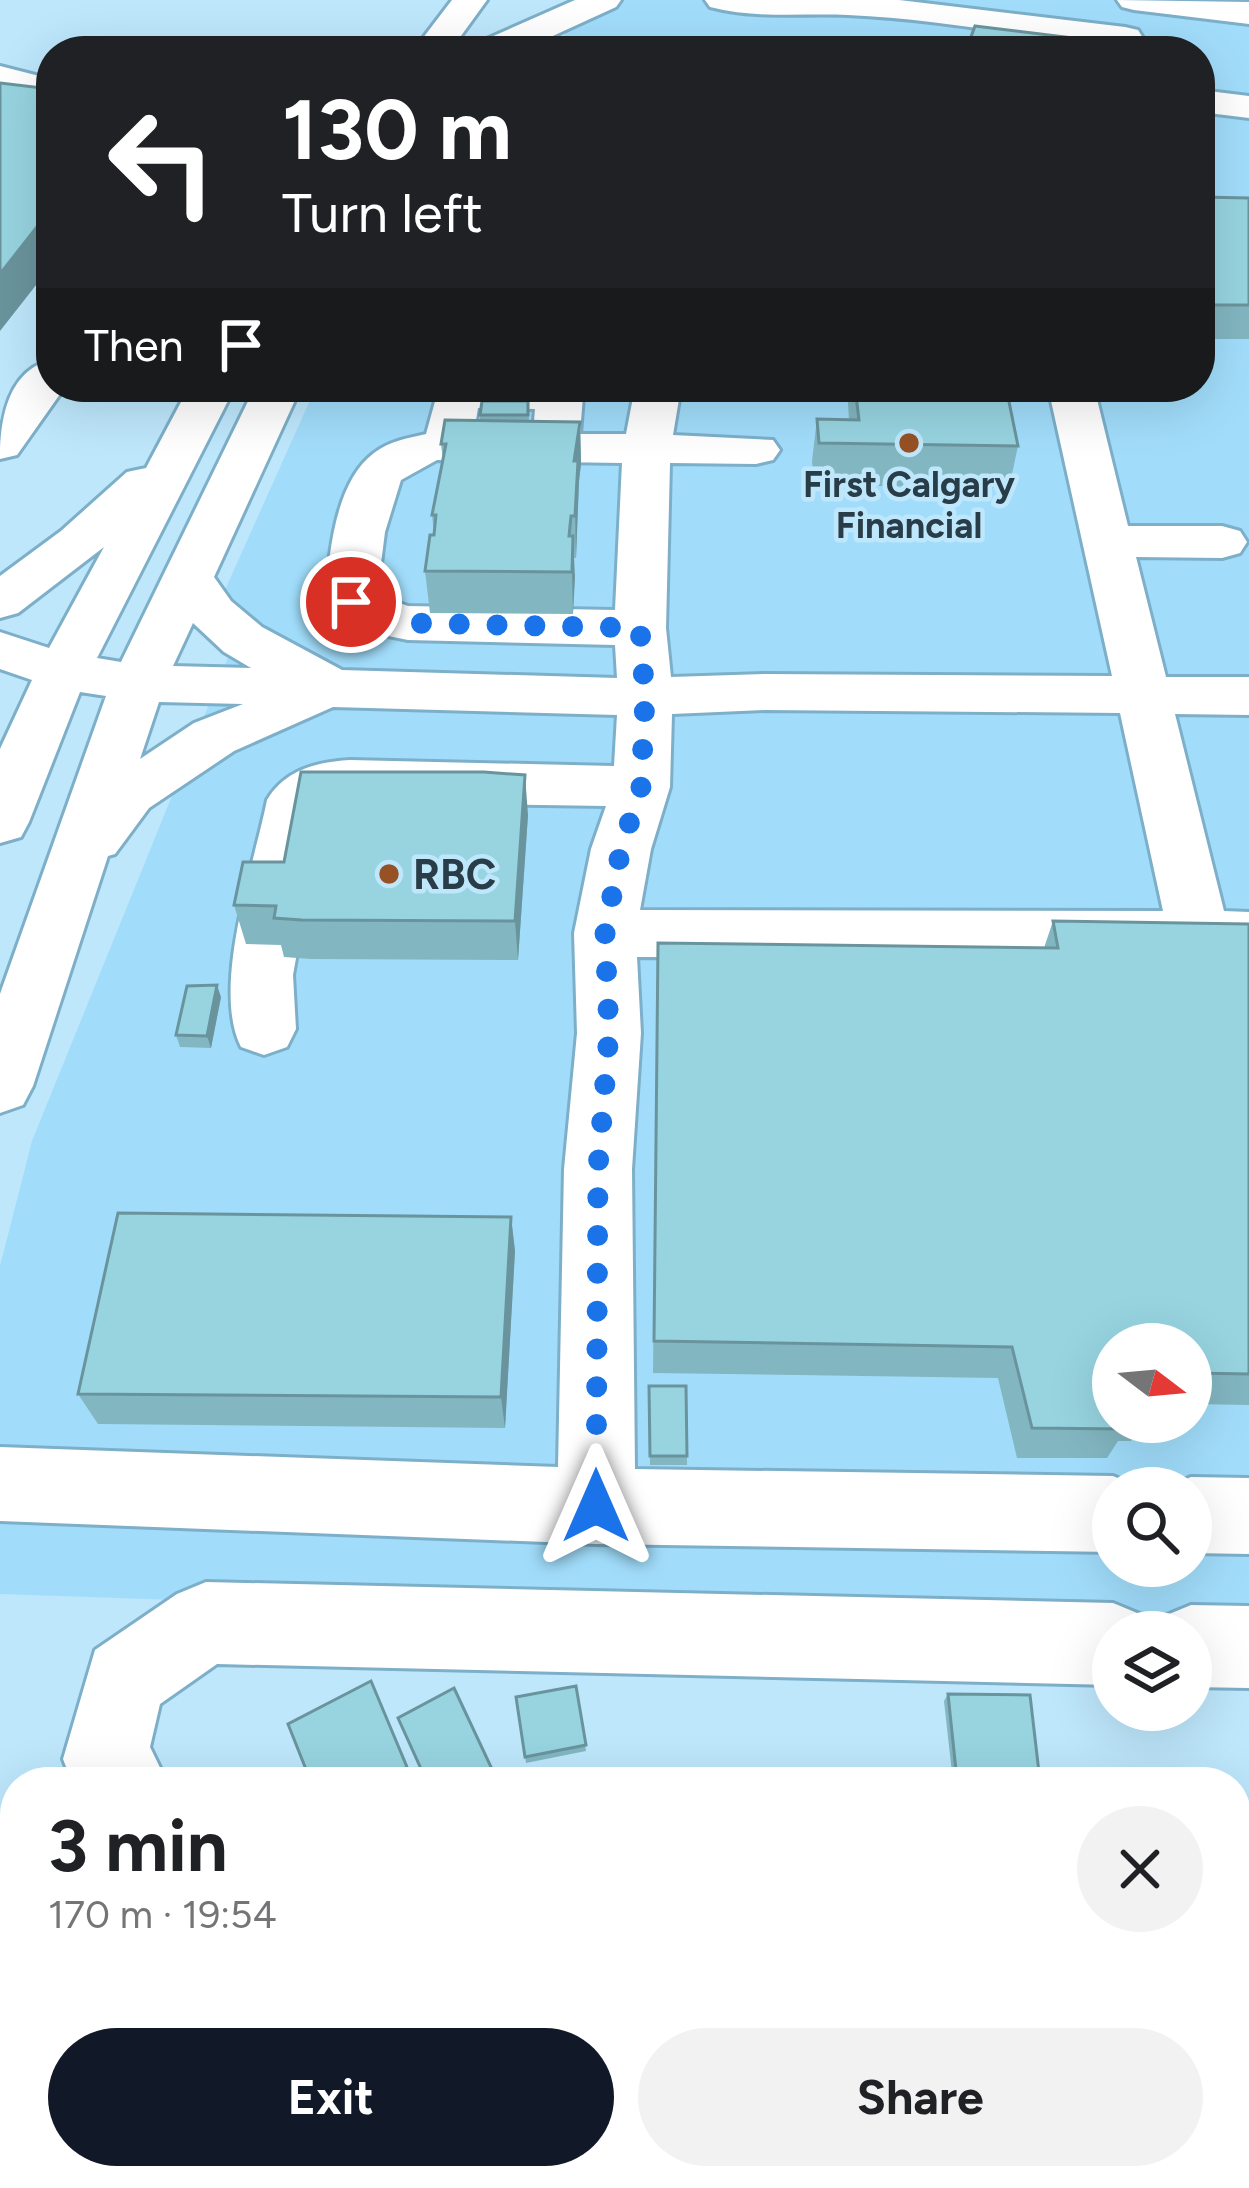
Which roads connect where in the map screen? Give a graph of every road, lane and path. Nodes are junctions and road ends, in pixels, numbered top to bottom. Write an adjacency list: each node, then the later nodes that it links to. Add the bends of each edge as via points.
1 (526, 0): 7 (street)
2 (604, 0): 8 (street)
3 (722, 0): 5 (street)
4 (1134, 0): 6 (street); 10 (street)
5 (828, 11): 9 (street)
6 (1249, 13)
7 (503, 36)
8 (525, 36)
9 (1045, 36)
10 (1125, 36)
11 (0, 77): 12 (street)
12 (36, 87)
13 (1215, 102): 14 (street)
14 (1249, 106)
15 (36, 395): 20 (street)
16 (204, 402): 23 (street)
17 (271, 402): 26 (street)
18 (655, 402): 21 (street)
19 (1075, 402): 24 (street)
20 (0, 445)
21 (647, 448): 22 (street); 28 (street); 28 (street, via 448,446 406,453 374,488 351,602 373,617 408,623)
22 (756, 450)
23 (173, 456): 27 (street); 30 (street)
24 (1108, 541): 25 (street); 36 (street)
25 (1222, 542)
26 (187, 575): 32 (street); 33 (street, via 204,608 253,649)
27 (0, 601)
28 (640, 628): 35 (street)
29 (0, 650): 30 (street)
30 (63, 671): 31 (street); 32 (street); 38 (street)
31 (0, 679)
32 (138, 682): 33 (street); 39 (street)
33 (340, 688): 35 (street); 39 (street, via 214,737 129,794)
34 (1249, 696): 36 (street)
35 (645, 697): 36 (street); 37 (street)
36 (1143, 697): 41 (street)
37 (641, 787): 40 (street); 42 (street, via 327,781 305,790 296,800 262,974)
38 (0, 823)
39 (77, 861): 43 (street)
40 (605, 932): 41 (street); 45 (street)
41 (1224, 935)
42 (264, 1029)
43 (0, 1086)
44 (0, 1484): 45 (street)
45 (596, 1506): 46 (street)
46 (1092, 1514)
47 (1212, 1515): 48 (street)
48 (1249, 1516)
49 (1092, 1644): 52 (street, via 206,1623 124,1679 105,1759)
50 (1212, 1646): 51 (street)
51 (1249, 1647)
52 (112, 1767)

